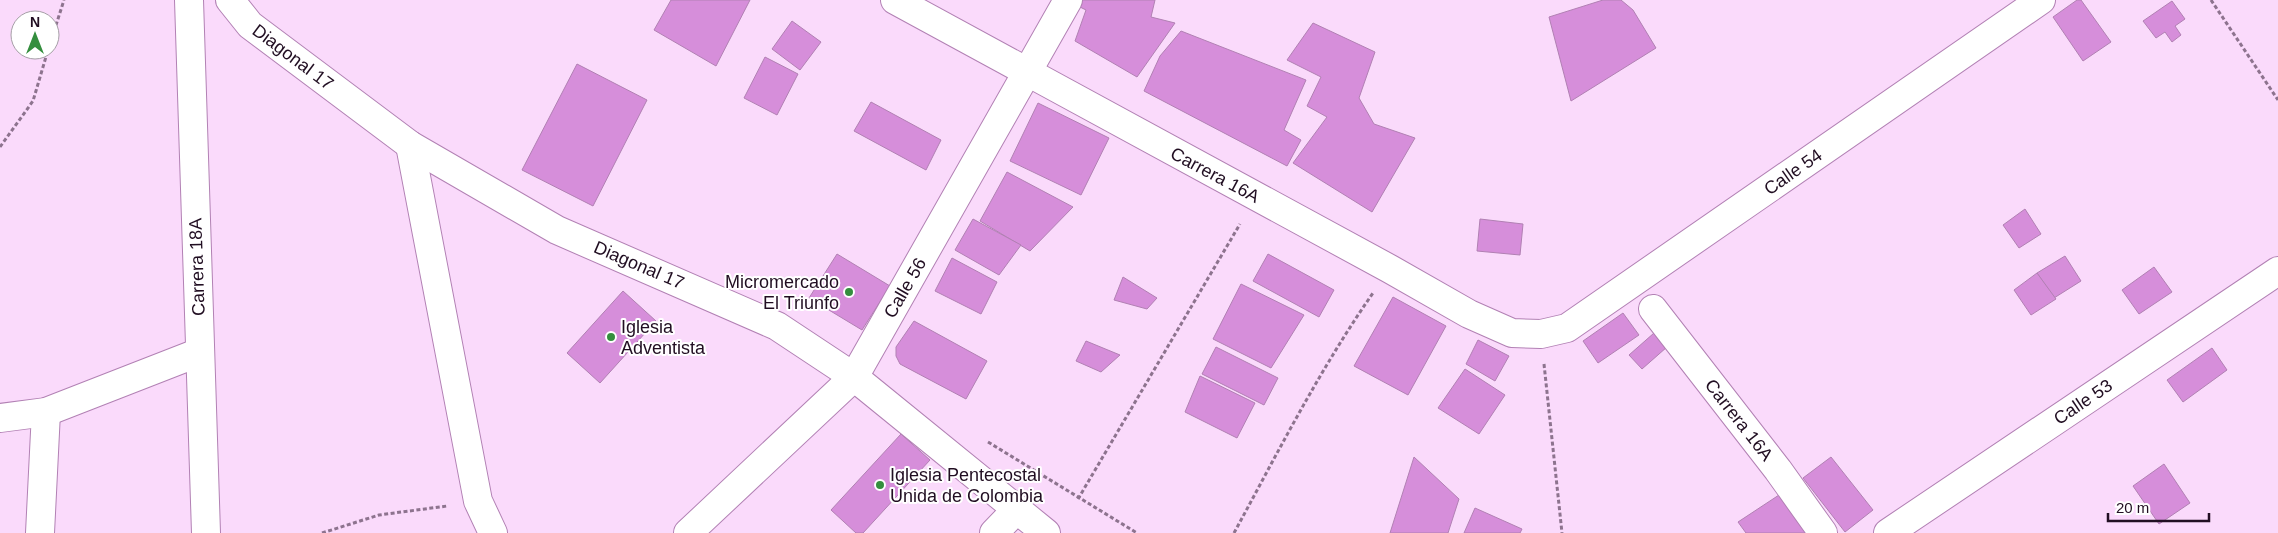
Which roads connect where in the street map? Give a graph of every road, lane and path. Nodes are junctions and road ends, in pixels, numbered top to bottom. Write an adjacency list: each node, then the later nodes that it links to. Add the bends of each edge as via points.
1 (64, 0): 8 (path)
2 (189, 0): 19 (street, Carrera 18A)
3 (230, 0): 12 (street, Diagonal 17, via 250,25)
4 (894, 0): 10 (street, Carrera 16A)
5 (1068, 0): 10 (street, Calle 56)
6 (2041, 0): 18 (street, Calle 54, via 1567,328)
7 (2211, 0): 11 (path)
8 (60, 13)
9 (45, 60): 13 (path, via 32,101)
10 (1027, 74): 14 (street, Carrera 16A); 20 (street, Calle 56)
11 (2278, 100)
12 (410, 146): 20 (street, Diagonal 17, via 556,230 777,326); 25 (street)
13 (0, 147)
14 (1256, 197): 15 (street, Carrera 16A); 24 (path)
15 (1390, 269): 18 (street, Carrera 16A, via 1469,314 1512,333); 35 (path, via 1347,332)
16 (2278, 271): 38 (street, Calle 53)
17 (1653, 309): 37 (street, Carrera 16A, via 1778,470)
18 (1541, 334): 36 (path)
19 (200, 352): 21 (street); 28 (street, Carrera 18A)
20 (854, 377): 26 (street, Diagonal 17); 31 (street, Calle 56)
21 (46, 412): 22 (street); 27 (street)
22 (0, 418)
23 (980, 438): 24 (path)
24 (1078, 499): 34 (path)
25 (478, 501): 29 (path, via 379,515); 30 (street)
26 (1017, 509): 32 (street); 33 (street, Diagonal 17)
27 (40, 533)
28 (206, 533)
29 (322, 533)
30 (493, 533)
31 (688, 533)
32 (994, 533)
33 (1046, 533)
34 (1136, 533)
35 (1234, 533)
36 (1562, 533)
37 (1822, 533)
38 (1888, 533)

